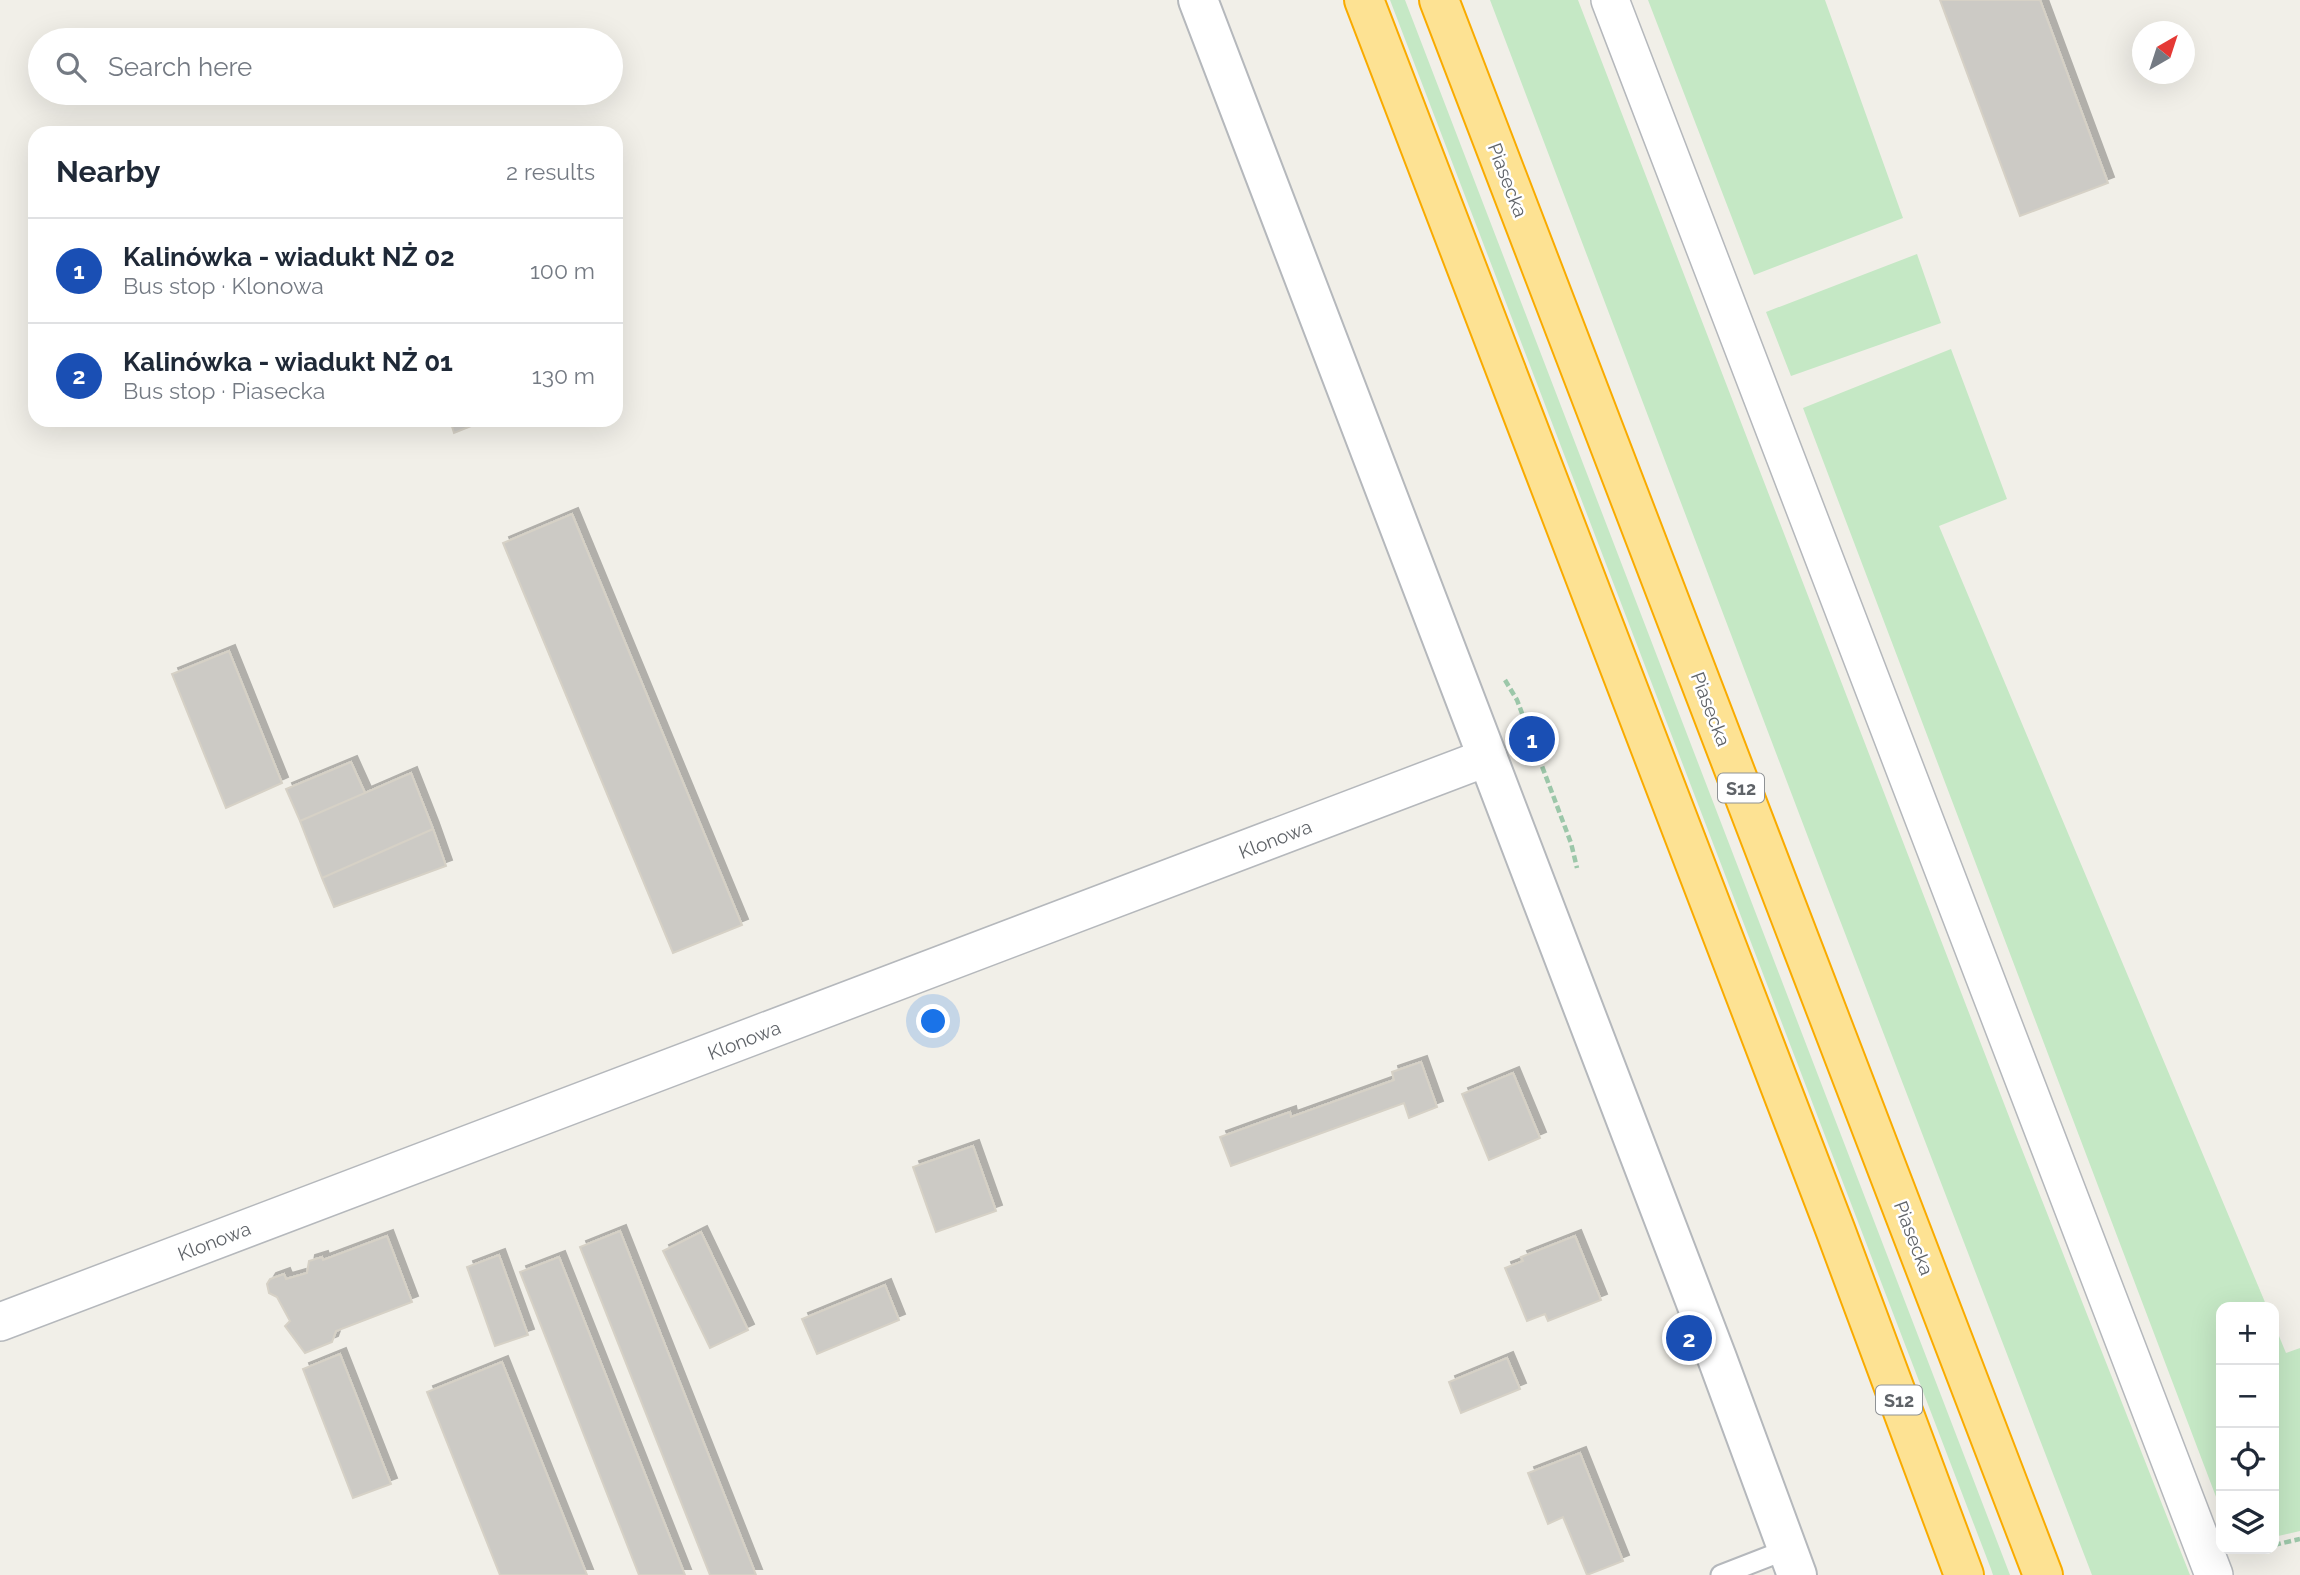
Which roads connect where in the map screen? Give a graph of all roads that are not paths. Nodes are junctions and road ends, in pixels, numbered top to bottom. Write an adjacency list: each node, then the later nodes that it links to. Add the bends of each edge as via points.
1 (1198, 0): 5 (street)
2 (1364, 0): 8 (highway, S12)
3 (1439, 0): 10 (highway, Piasecka / S12)
4 (1610, 0): 11 (street)
5 (1488, 757): 6 (street, Klonowa); 7 (street)
6 (0, 1322)
7 (1793, 1562): 9 (lane)
8 (1963, 1574)
9 (1721, 1575)
10 (2043, 1575)
11 (2214, 1575)

